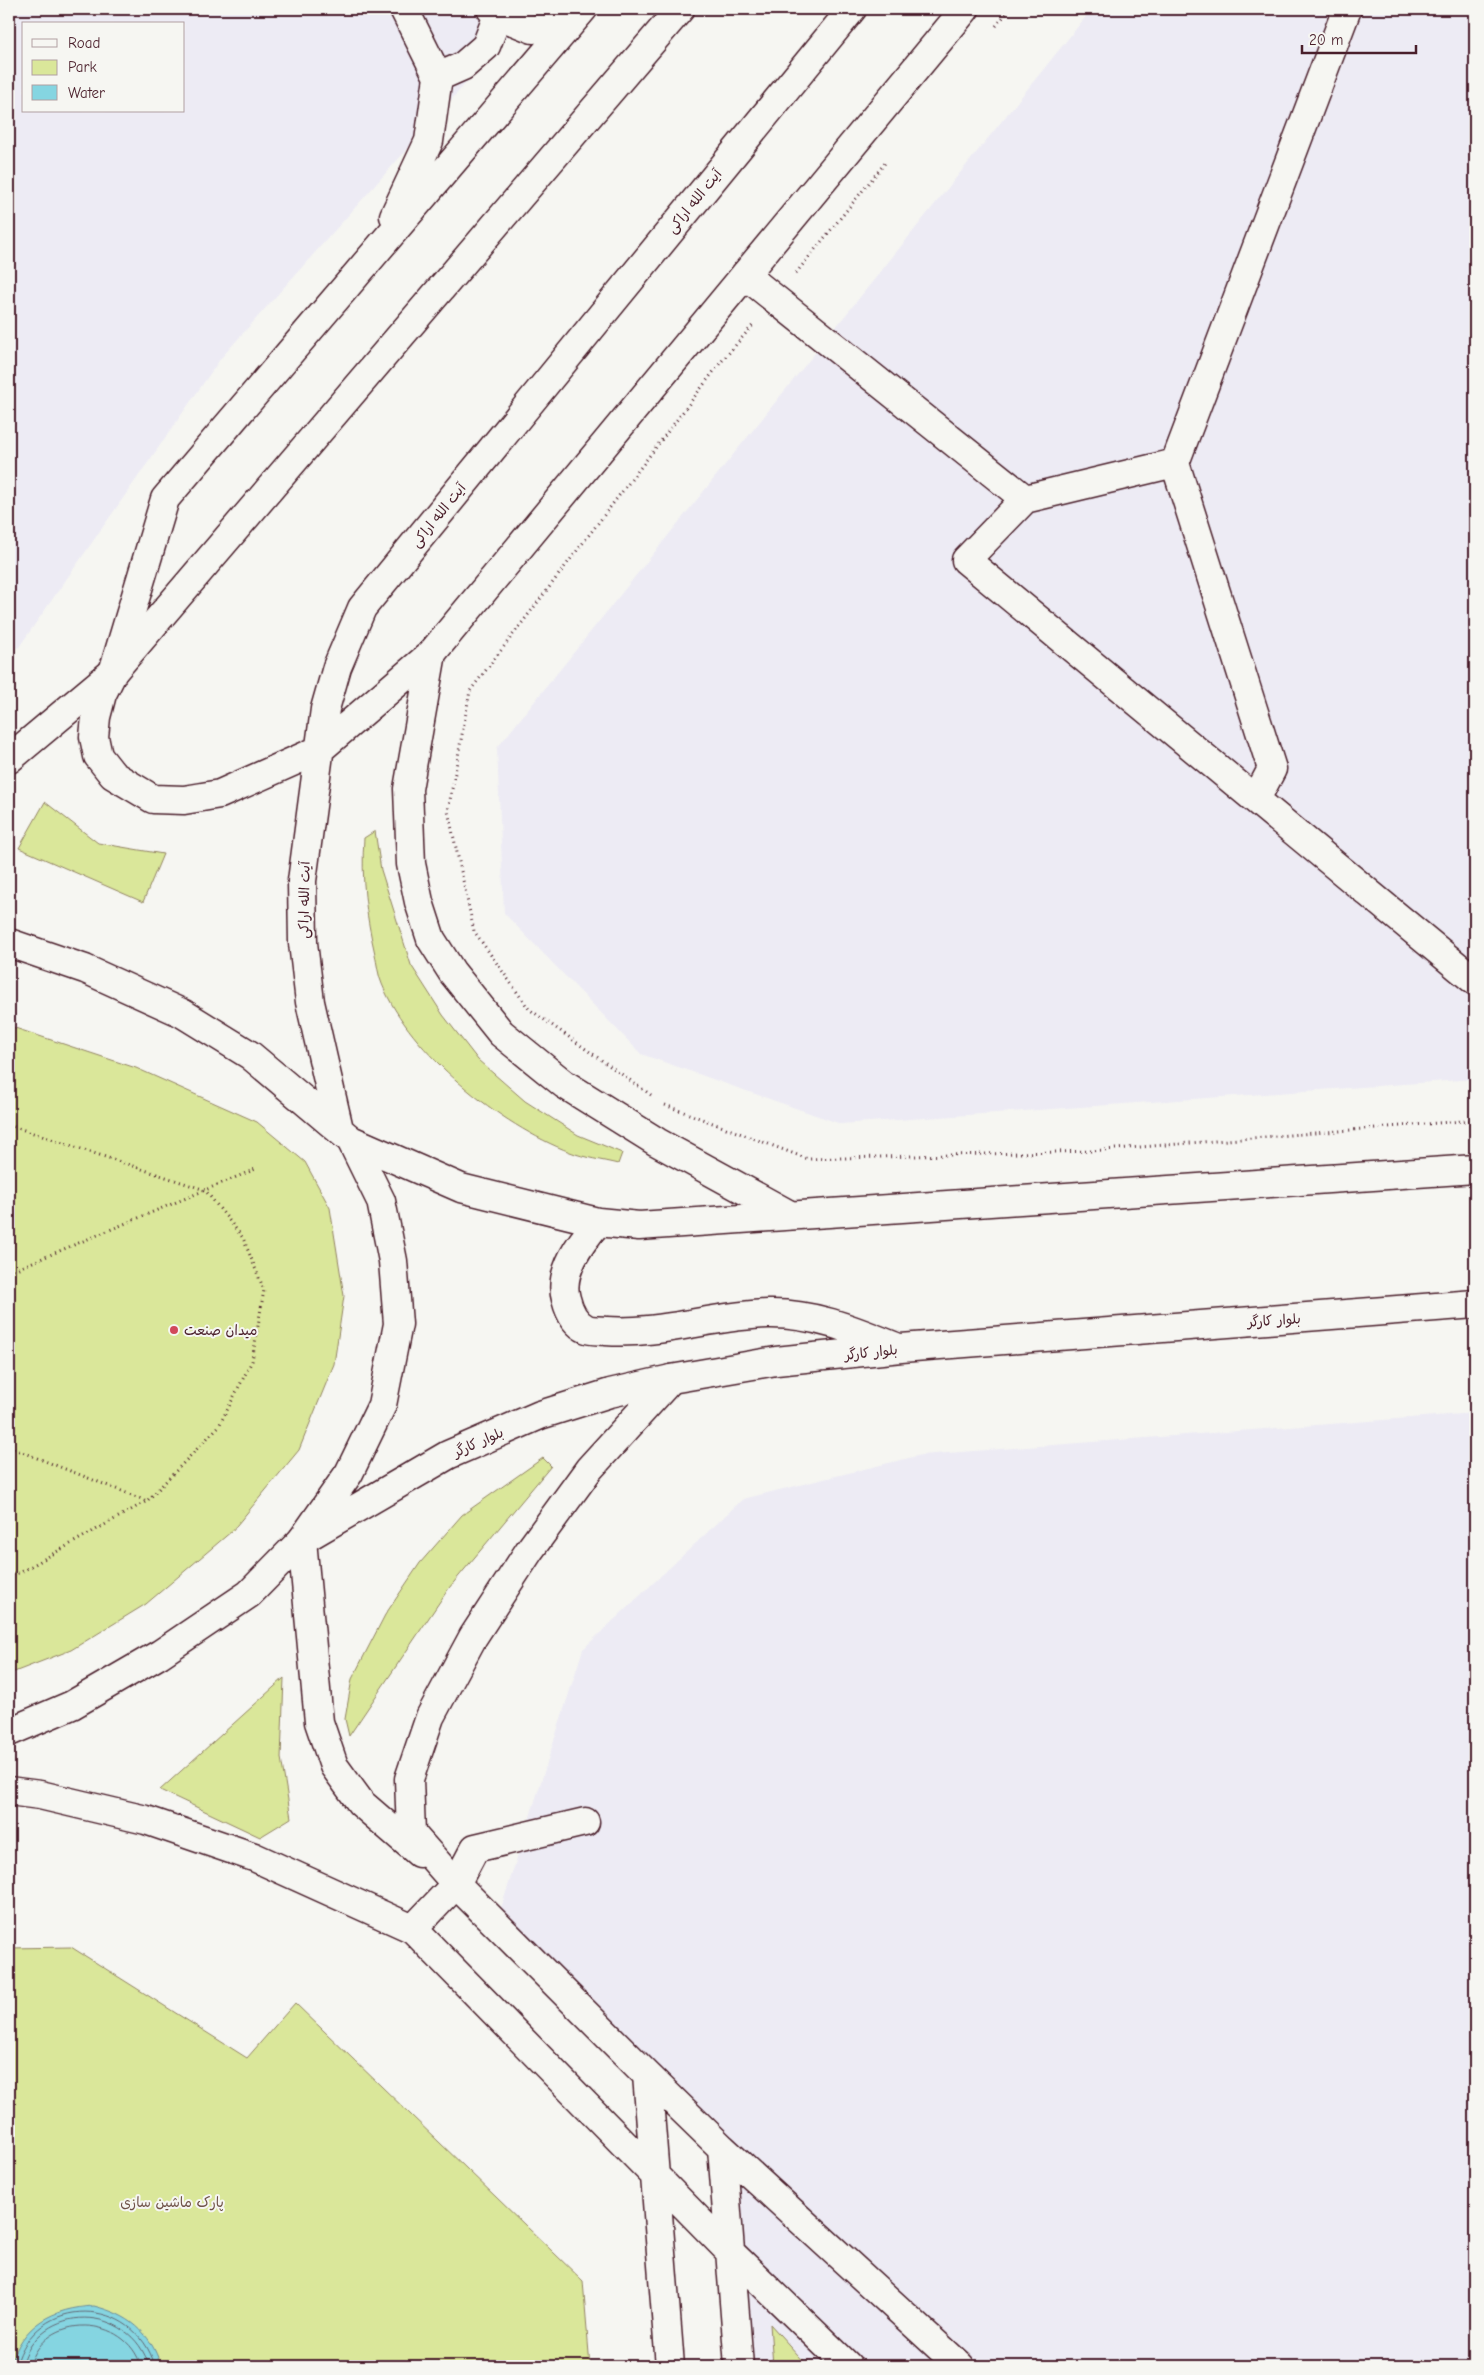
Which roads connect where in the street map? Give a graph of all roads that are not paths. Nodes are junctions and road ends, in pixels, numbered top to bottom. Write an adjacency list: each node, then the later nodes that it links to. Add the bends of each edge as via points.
1 (404, 9): 8 (main road)
2 (680, 9): 14 (main road)
3 (852, 9): 15 (main road, آیت الله اراکی, via 362,608 337,667 325,709)
4 (965, 9): 10 (main road)
5 (1347, 9): 11 (main road)
6 (495, 12): 7 (main road, via 533,28); 8 (main road, via 486,46 463,66)
7 (577, 16): 9 (main road)
8 (438, 78): 9 (main road, via 430,141)
9 (379, 248): 14 (main road, via 165,499)
10 (745, 275): 12 (main road); 13 (main road)
11 (1174, 463): 12 (main road); 17 (main road, via 1272,769)
12 (1025, 499): 17 (main road, via 966,560)
13 (432, 653): 15 (main road); 22 (main road, via 408,789 411,864 431,939 452,972 501,1033 564,1084 657,1142)
14 (113, 672): 15 (main road, via 102,694 96,718 94,737 98,756 113,776 152,799 184,800 220,794); 16 (main road)
15 (319, 750): 20 (main road, آیت الله اراکی, via 302,881 303,943 310,1002)
16 (9, 759)
17 (1256, 799): 19 (main road)
18 (9, 943): 20 (main road, via 85,969 182,1012 250,1055)
19 (1475, 981)
20 (345, 1134): 23 (main road, via 461,1188); 27 (main road, via 381,1201 394,1261 398,1324 382,1405 349,1473)
21 (1475, 1169): 22 (main road)
22 (790, 1215): 23 (main road, via 639,1226)
23 (598, 1222): 25 (main road, via 583,1239 573,1258 563,1291 572,1316 587,1329 641,1331 768,1314 810,1317)
24 (1475, 1304): 25 (main road, بلوار کارگر)
25 (900, 1348): 26 (main road, بلوار کارگر, via 776,1362)
26 (671, 1379): 27 (main road, بلوار کارگر, via 610,1393 540,1415 448,1455); 31 (main road, via 589,1470 529,1551 472,1637 430,1717 409,1779 411,1833)
27 (302, 1540): 28 (main road, via 249,1594 160,1654 72,1705); 31 (main road, via 319,1722 334,1766 361,1803)
28 (9, 1732)
29 (9, 1791): 32 (main road, via 40,1795 155,1823 254,1857)
30 (585, 1822): 31 (main road, via 475,1848)
31 (456, 1884): 32 (main road); 33 (main road)
32 (413, 1928): 35 (main road)
33 (647, 2075): 34 (main road); 35 (main road)
34 (722, 2148): 36 (main road); 40 (main road)
35 (656, 2174): 36 (main road); 37 (main road)
36 (731, 2253): 38 (main road); 39 (main road)
37 (670, 2366)
38 (739, 2366)
39 (848, 2366)
40 (960, 2366)

